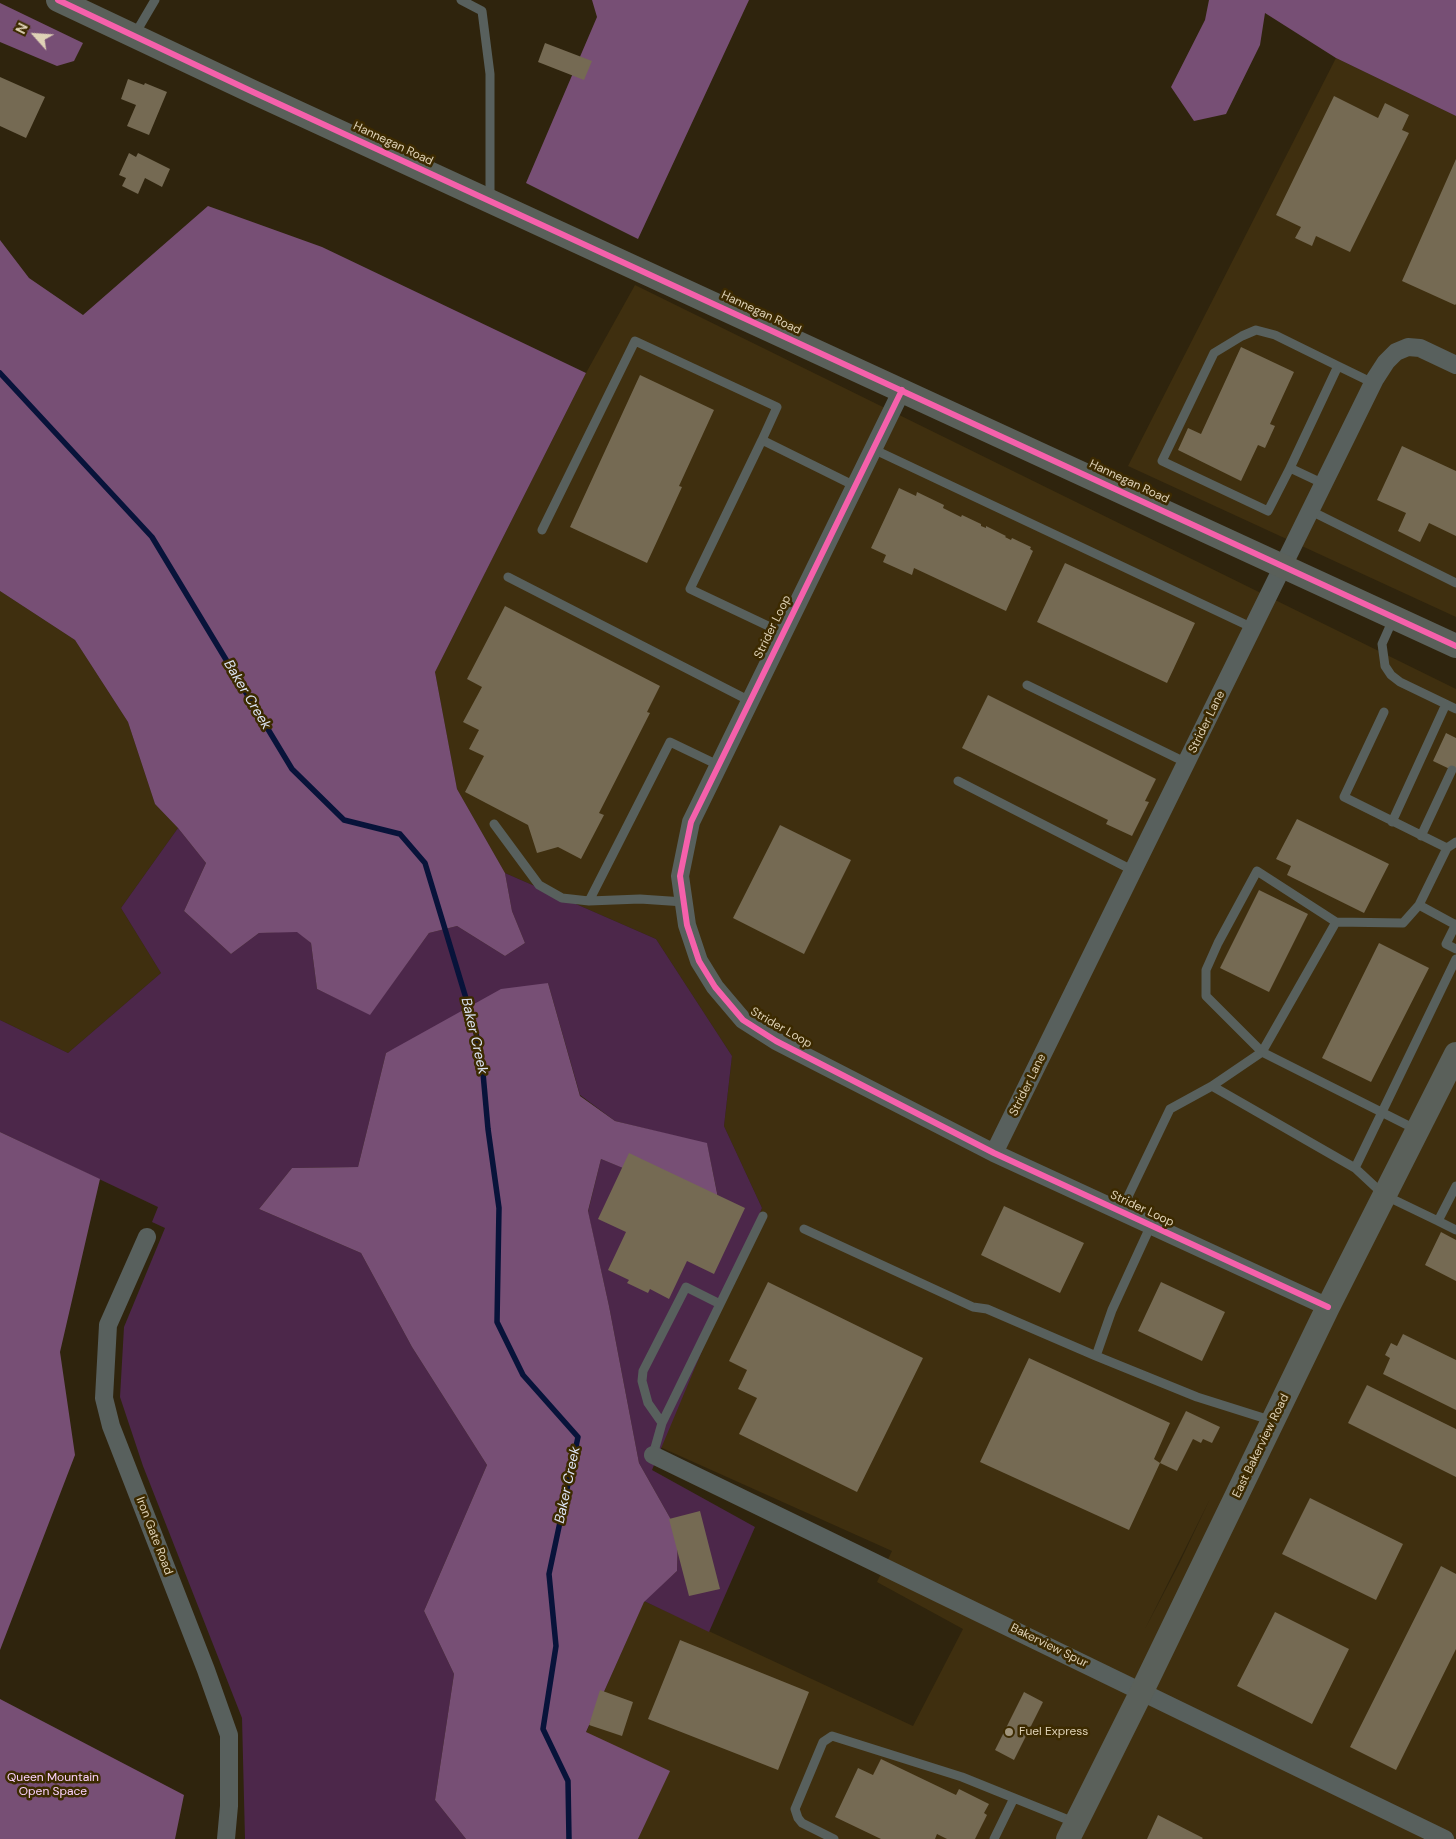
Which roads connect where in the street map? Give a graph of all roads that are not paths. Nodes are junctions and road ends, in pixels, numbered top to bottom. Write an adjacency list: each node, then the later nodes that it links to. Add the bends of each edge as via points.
1 (58, 0): 4 (main road, Hannegan Road)
2 (155, 0): 4 (lane)
3 (460, 0): 5 (lane, via 482,11 490,74)
4 (134, 36): 5 (main road, Hannegan Road)
5 (490, 201): 9 (main road, Hannegan Road)
6 (1456, 365): 8 (street, Strider Lane, via 1420,348 1408,347 1396,352 1386,362)
7 (1338, 366): 8 (lane); 12 (lane); 12 (lane, via 1275,335 1256,330 1242,336 1214,353 1162,461 1268,512)
8 (1374, 383): 13 (street, Strider Lane)
9 (902, 390): 11 (street, Strider Loop); 17 (main road, Hannegan Road)
10 (762, 440): 14 (lane); 16 (lane, via 777,407 635,342); 22 (lane, via 690,589)
11 (873, 449): 14 (street, Strider Loop); 21 (lane)
12 (1290, 468): 13 (lane)
13 (1324, 484): 15 (street, Strider Lane)
14 (855, 486): 22 (street, Strider Loop)
15 (1311, 511): 17 (street, Strider Lane); 19 (lane)
16 (542, 530)
17 (1284, 566): 20 (main road, Hannegan Road); 21 (street, Strider Lane)
18 (508, 577): 25 (lane)
19 (1456, 583)
20 (1394, 617): 23 (main road, Hannegan Road); 26 (lane, via 1382,644 1385,666 1400,682)
21 (1254, 628): 29 (street, Strider Lane)
22 (783, 633): 25 (street, Strider Loop)
23 (1456, 646)
24 (1027, 686): 29 (lane)
25 (750, 701): 30 (street, Strider Loop)
26 (1446, 704): 27 (lane); 33 (lane)
27 (1456, 709)
28 (1384, 712): 33 (lane, via 1344,797)
29 (1187, 763): 38 (street, Strider Lane)
30 (718, 765): 39 (lane, via 670,742); 40 (street, Strider Loop, via 691,822 680,876)
31 (1452, 770): 35 (lane)
32 (958, 781): 38 (lane)
33 (1392, 822): 35 (lane)
34 (494, 824): 39 (lane, via 539,885 562,898)
35 (1421, 836): 37 (lane)
36 (1456, 842): 37 (lane)
37 (1448, 848): 41 (lane)
38 (1134, 871): 51 (street, Strider Lane)
39 (589, 901): 40 (lane, via 640,899)
40 (684, 902): 51 (street, Strider Loop, via 687,925 699,961 742,1020 776,1041)
41 (1419, 905): 42 (lane, via 1403,923); 43 (lane)
42 (1336, 922): 46 (lane); 46 (lane, via 1257,871 1206,970 1206,996)
43 (1456, 924): 44 (lane, via 1446,944)
44 (1456, 949)
45 (1456, 959): 49 (lane)
46 (1262, 1052): 48 (lane); 49 (lane)
47 (1456, 1054): 50 (main road, East Bakerview Road)
48 (1212, 1086): 52 (lane); 55 (lane, via 1170,1108)
49 (1381, 1113): 50 (lane); 52 (lane)
50 (1417, 1130): 54 (main road, East Bakerview Road)
51 (994, 1153): 55 (street, Strider Loop)
52 (1355, 1168): 54 (lane)
53 (1456, 1186): 57 (lane)
54 (1384, 1195): 57 (lane); 63 (main road, East Bakerview Road)
55 (1121, 1211): 58 (street, Strider Loop)
56 (763, 1216): 62 (lane)
57 (1438, 1221): 60 (lane)
58 (1151, 1225): 63 (street, Strider Loop); 64 (lane, via 1112,1310)
59 (804, 1228): 64 (lane, via 973,1306)
60 (1456, 1230)
61 (148, 1237): 71 (street, Iron Gate Road, via 108,1325 104,1398 111,1426 229,1736)
62 (720, 1304): 66 (lane); 66 (lane, via 686,1287 643,1371 642,1381 648,1403)
63 (1328, 1307): 65 (main road, East Bakerview Road)
64 (1096, 1356): 65 (lane, via 1197,1397)
65 (1273, 1421): 68 (main road, East Bakerview Road)
66 (662, 1423): 67 (lane)
67 (652, 1455): 68 (street, Bakerview Spur)
68 (1142, 1691): 70 (main road, East Bakerview Road); 74 (street, Bakerview Spur)
69 (1014, 1798): 70 (lane); 72 (lane, via 962,1777 832,1736 823,1742 795,1809 802,1824); 73 (lane)
70 (1072, 1831)
71 (226, 1839)
72 (834, 1839)
73 (994, 1839)
74 (1445, 1839)

